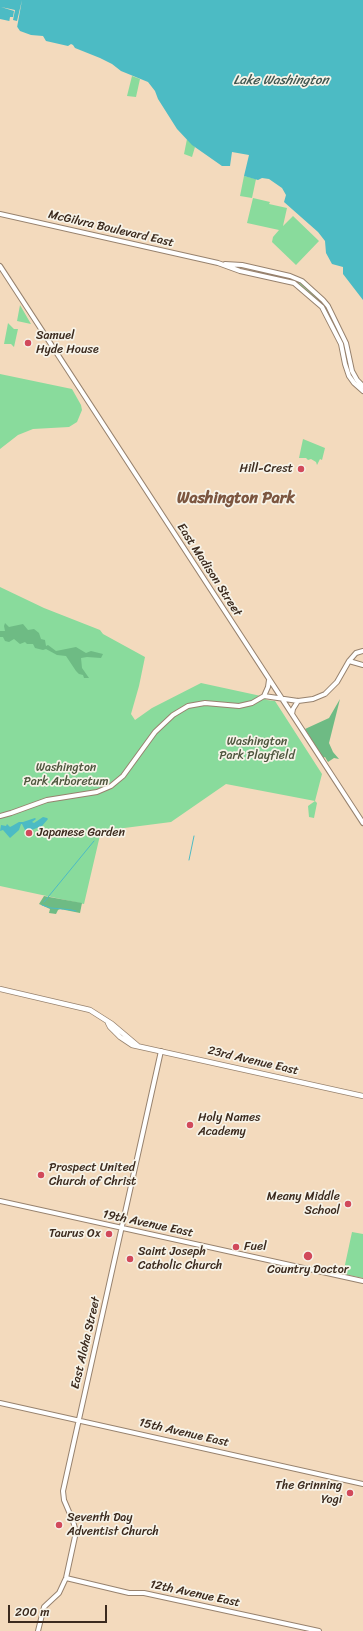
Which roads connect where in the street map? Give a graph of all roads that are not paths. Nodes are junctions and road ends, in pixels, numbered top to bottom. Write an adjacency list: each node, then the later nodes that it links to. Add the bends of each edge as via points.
1 (0, 214): 2 (street, McGilvra Boulevard East)
2 (218, 263): 3 (street, McGilvra Boulevard East); 5 (street, McGilvra Boulevard East)
3 (242, 265): 5 (street); 6 (street, McGilvra Boulevard East, via 296,278 323,300 346,343 354,375)
4 (0, 266): 11 (street, East Madison Street)
5 (240, 271): 7 (street, McGilvra Boulevard East, via 294,283 319,304 341,344 349,376)
6 (363, 386)
7 (363, 391)
8 (363, 651): 9 (street, via 356,653)
9 (349, 661): 10 (street); 14 (street, via 330,691 313,699)
10 (363, 664)
11 (269, 680): 12 (street); 13 (street, East Madison Street)
12 (264, 696): 13 (street); 16 (street, via 252,703 239,706 205,703 185,708 155,732 123,776 111,786 97,792 47,800)
13 (282, 699): 14 (street); 15 (street, East Madison Street)
14 (298, 701): 15 (street)
15 (292, 714): 17 (street, East Madison Street)
16 (0, 816)
17 (363, 823)
18 (0, 989): 19 (main road, 23rd Avenue East, via 81,1007 108,1023 127,1041)
19 (161, 1051): 20 (main road, 23rd Avenue East); 22 (street, East Aloha Street)
20 (363, 1096)
21 (0, 1201): 22 (street, 19th Avenue East)
22 (121, 1229): 23 (street, 19th Avenue East); 25 (street, East Aloha Street)
23 (363, 1281)
24 (0, 1403): 25 (street, 15th Avenue East)
25 (79, 1420): 26 (street, 15th Avenue East); 27 (street, East Aloha Street, via 63,1491 76,1532)
26 (363, 1484)
27 (66, 1578): 28 (street, East Aloha Street, via 59,1593 44,1607); 29 (street, 12th Avenue East)
28 (38, 1631)
29 (319, 1631)

